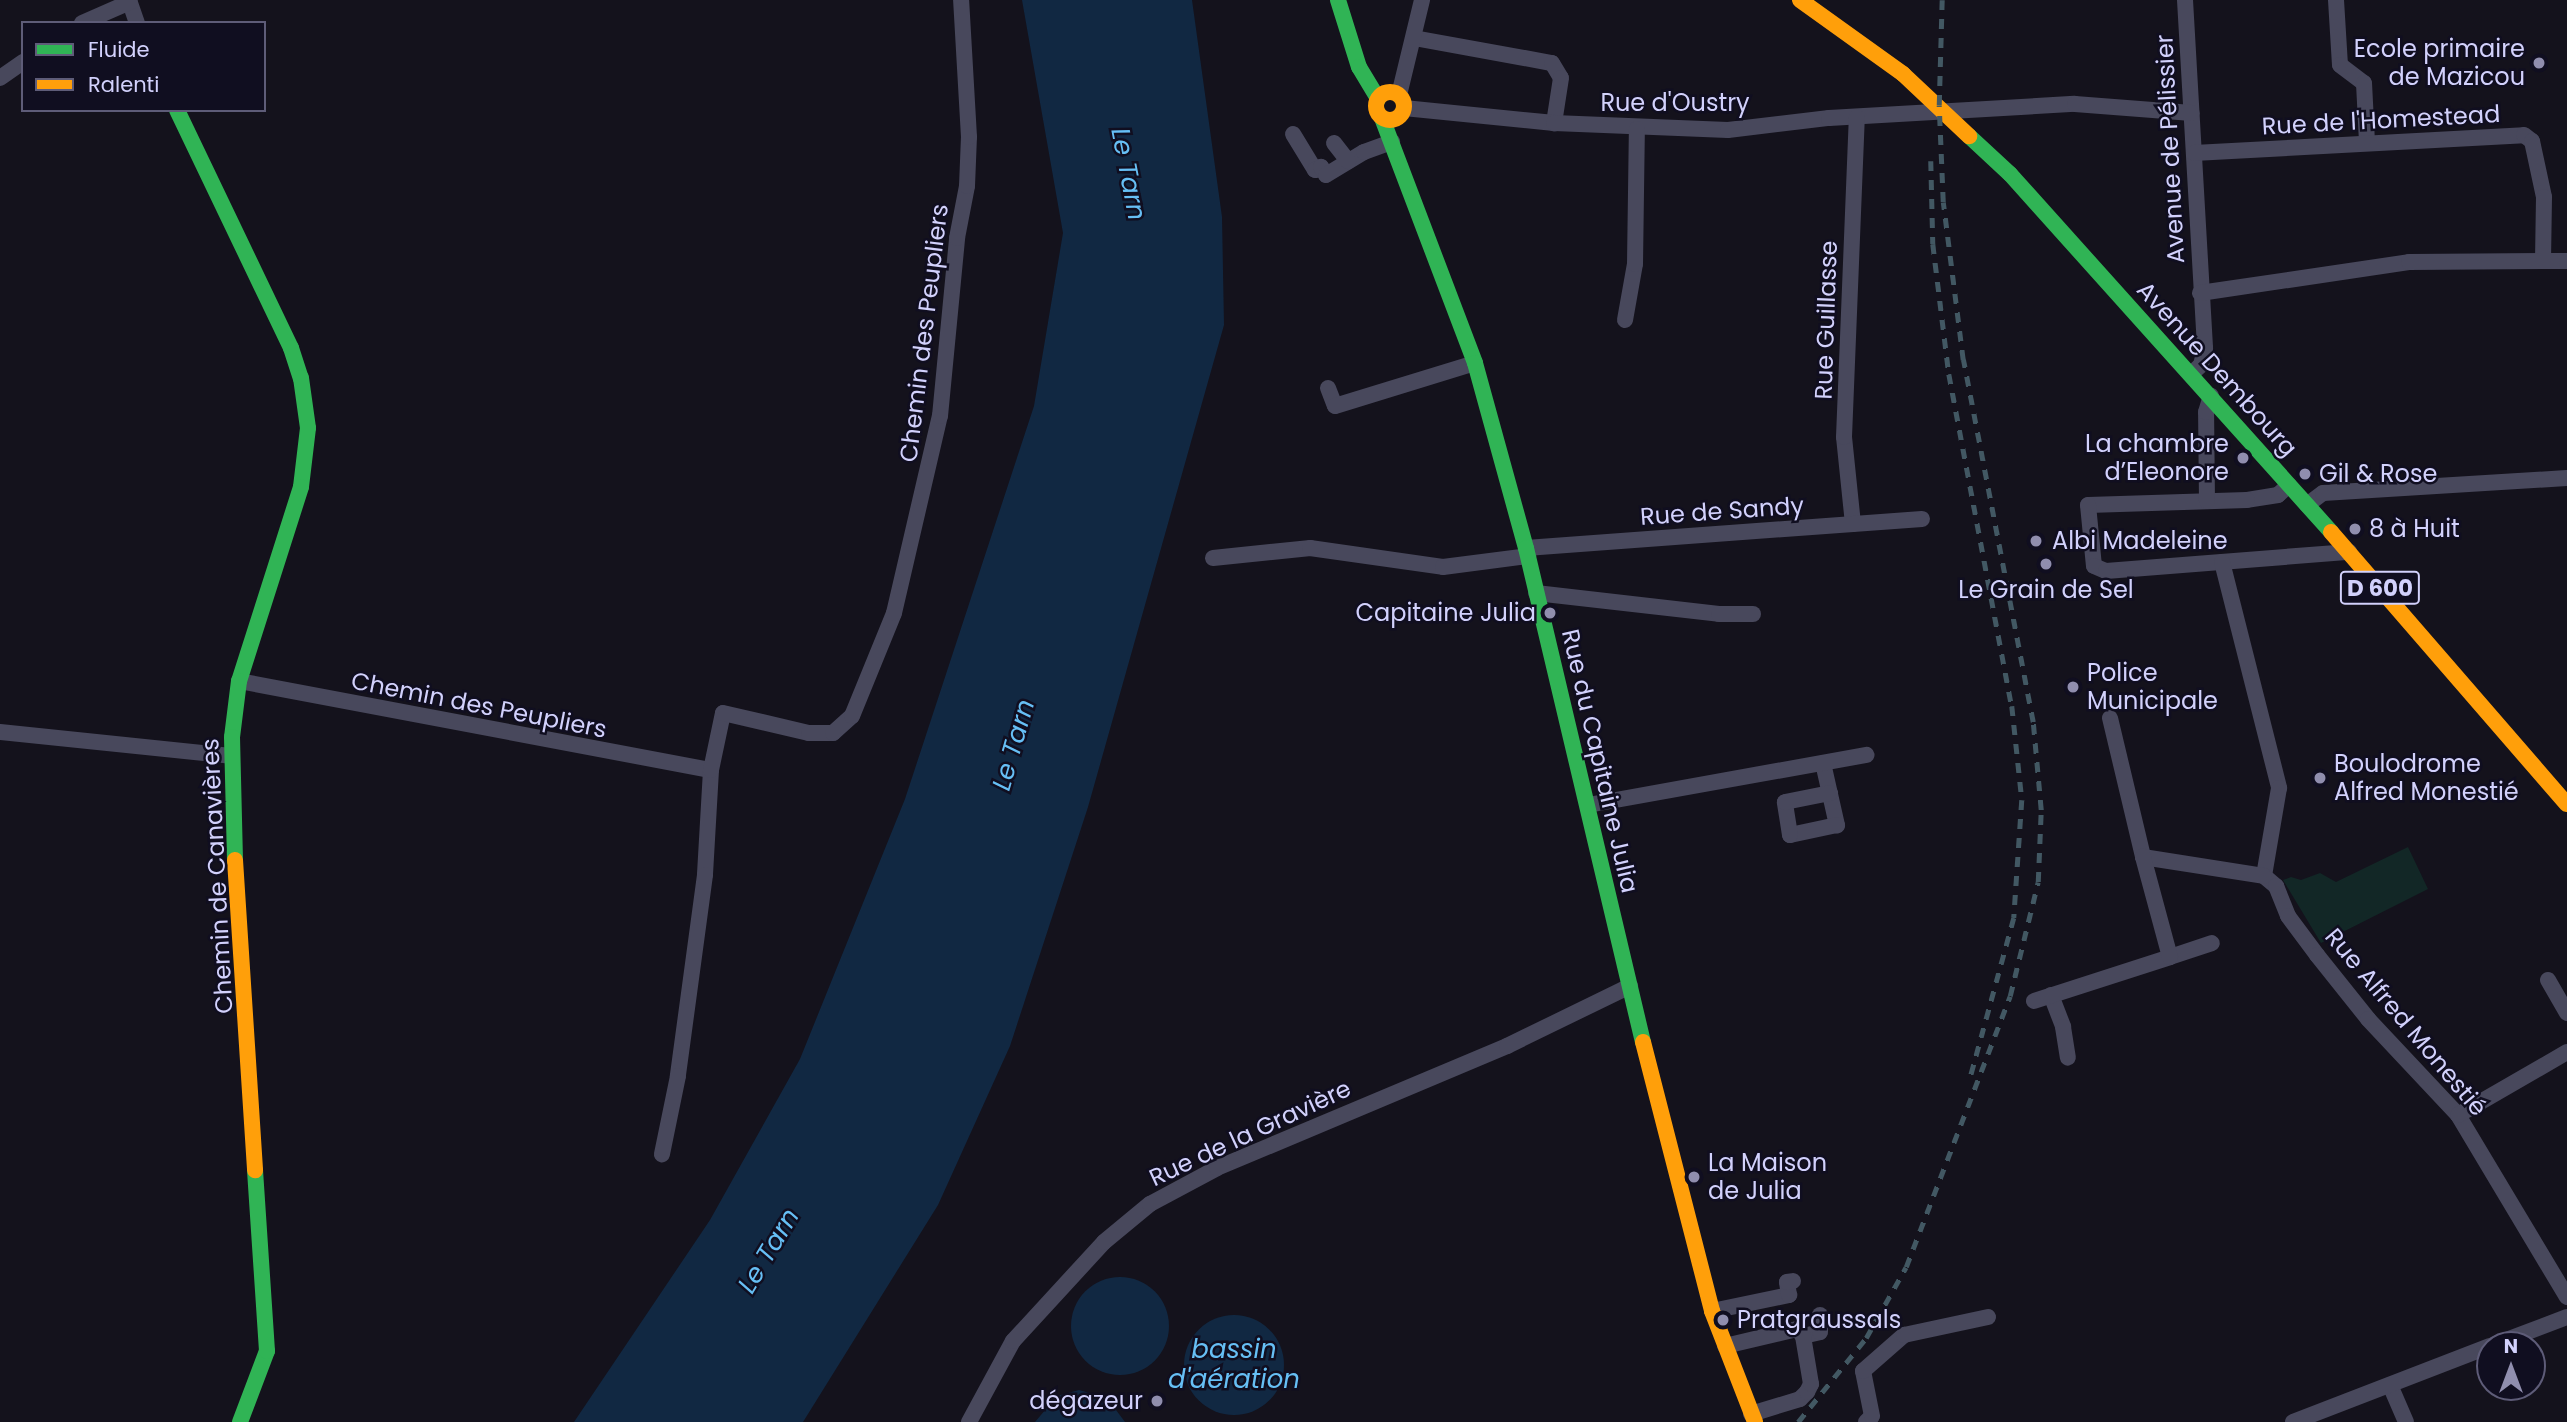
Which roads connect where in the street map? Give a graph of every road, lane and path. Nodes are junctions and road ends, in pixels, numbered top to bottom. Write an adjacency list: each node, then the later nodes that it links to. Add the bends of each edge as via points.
1 (961, 0): 52 (street, Chemin des Peupliers, via 969,137 967,186 940,416 894,613 852,716 833,733 808,733 723,713)
2 (1338, 0): 13 (street, Rue du Capitaine Julia, via 1363,75)
3 (1422, 0): 10 (street)
4 (1800, 0): 15 (street, Avenue Dembourg / D 600, via 1903,74)
5 (2185, 0): 16 (street, Avenue de Pélissier)
6 (2336, 0): 23 (street, via 2340,65 2364,83)
7 (129, 1): 8 (street); 9 (street)
8 (86, 21)
9 (136, 21)
10 (1414, 38): 13 (street); 18 (street, via 1552,63 1560,78)
11 (21, 63): 12 (street)
12 (0, 78)
13 (1390, 105): 18 (street, Rue d'Oustry); 21 (street, Rue du Capitaine Julia)
14 (178, 112): 46 (street, Chemin de Canavières, via 280,321 308,428 300,487)
15 (1946, 113): 16 (street, Rue d'Oustry, via 2075,104); 17 (street, Rue d'Oustry); 31 (street, Avenue Dembourg / D 600, via 2046,212)
16 (2192, 113): 24 (street, Avenue de Pélissier)
17 (1857, 117): 19 (street, Rue d'Oustry, via 1728,130); 39 (street, Rue Guillasse, via 1844,437)
18 (1554, 123): 19 (street, Rue d'Oustry)
19 (1637, 129): 29 (street, via 1635,264)
20 (1293, 134): 25 (street, via 1315,170 1321,167 1326,175)
21 (1392, 142): 25 (street); 30 (street, Rue du Capitaine Julia)
22 (1334, 143): 25 (street)
23 (2367, 143): 24 (street, Rue de l'Homestead); 26 (street, Rue de l'Homestead, via 2524,135 2532,141 2544,197)
24 (2194, 153): 28 (street, Avenue de Pélissier)
25 (1348, 161)
26 (2543, 260): 27 (street); 28 (street, via 2409,262)
27 (2567, 261)
28 (2200, 293): 31 (street, Avenue de Pélissier, via 2205,348 2201,365)
29 (1625, 320)
30 (1475, 363): 32 (street, via 1335,406); 40 (street, Rue du Capitaine Julia)
31 (2191, 374): 33 (street, Avenue Dembourg / D 600)
32 (1328, 388)
33 (2211, 396): 35 (street, Avenue Dembourg / D 600); 36 (street, via 2206,412)
34 (2567, 478): 37 (street, via 2323,493)
35 (2289, 485): 36 (street, via 2278,495); 37 (street, Avenue Dembourg / D 600)
36 (2207, 501): 43 (street, via 2088,505 2094,566 2106,571)
37 (2307, 505): 41 (street, Avenue Dembourg / D 600)
38 (1922, 519): 39 (street, Rue de Sandy)
39 (1853, 524): 40 (street, Rue de Sandy)
40 (1527, 552): 42 (street, Rue de Sandy, via 1443,567 1310,548); 44 (street, Rue du Capitaine Julia)
41 (2349, 552): 43 (street); 54 (street, Avenue Dembourg / D 600)
42 (1213, 558)
43 (2222, 562): 57 (street, via 2279,788)
44 (1536, 593): 45 (street); 55 (street, Rue du Capitaine Julia)
45 (1753, 614)
46 (239, 681): 50 (street, Chemin de Canavières); 52 (street, Chemin des Peupliers)
47 (2110, 718): 56 (street)
48 (0, 732): 50 (street)
49 (1867, 755): 51 (street)
50 (231, 756): 81 (street, Chemin de Canavières, via 267,1351)
51 (1823, 763): 53 (street); 55 (street)
52 (711, 770): 68 (street, Chemin des Peupliers, via 705,875 678,1076)
53 (1830, 793)
54 (2567, 804)
55 (1588, 805): 61 (street, Rue du Capitaine Julia)
56 (2143, 857): 57 (street); 59 (street)
57 (2264, 876): 67 (street, Rue Alfred Monestié, via 2276,886 2288,916 2368,1020)
58 (2212, 943): 59 (street)
59 (2170, 957): 62 (street)
60 (2548, 980): 64 (street)
61 (1630, 986): 71 (street, Rue du Capitaine Julia); 82 (street, Rue de la Gravière, via 1507,1046 1217,1168 1150,1204 1104,1242 1013,1341)
62 (2051, 995): 63 (street); 66 (street)
63 (2034, 1001)
64 (2567, 1013)
65 (2567, 1052): 67 (street)
66 (2068, 1058)
67 (2458, 1115): 70 (street, Rue Alfred Monestié)
68 (662, 1154)
69 (1793, 1281): 71 (street, via 1787,1282 1788,1295)
70 (2567, 1297)
71 (1712, 1311): 77 (street, Rue du Capitaine Julia)
72 (1820, 1315): 76 (street, via 1820,1332)
73 (1988, 1317): 83 (street, via 1904,1335 1863,1371 1872,1416)
74 (2567, 1317): 75 (street)
75 (2530, 1331)
76 (1803, 1336): 77 (street, via 1797,1329); 80 (street, via 1811,1384 1807,1392)
77 (1725, 1346): 80 (street, Rue du Capitaine Julia)
78 (2476, 1352): 79 (street)
79 (2390, 1385): 84 (street); 85 (street)
80 (1753, 1418)
81 (240, 1422)
82 (969, 1422)
83 (1866, 1422)
84 (2293, 1422)
85 (2406, 1422)

